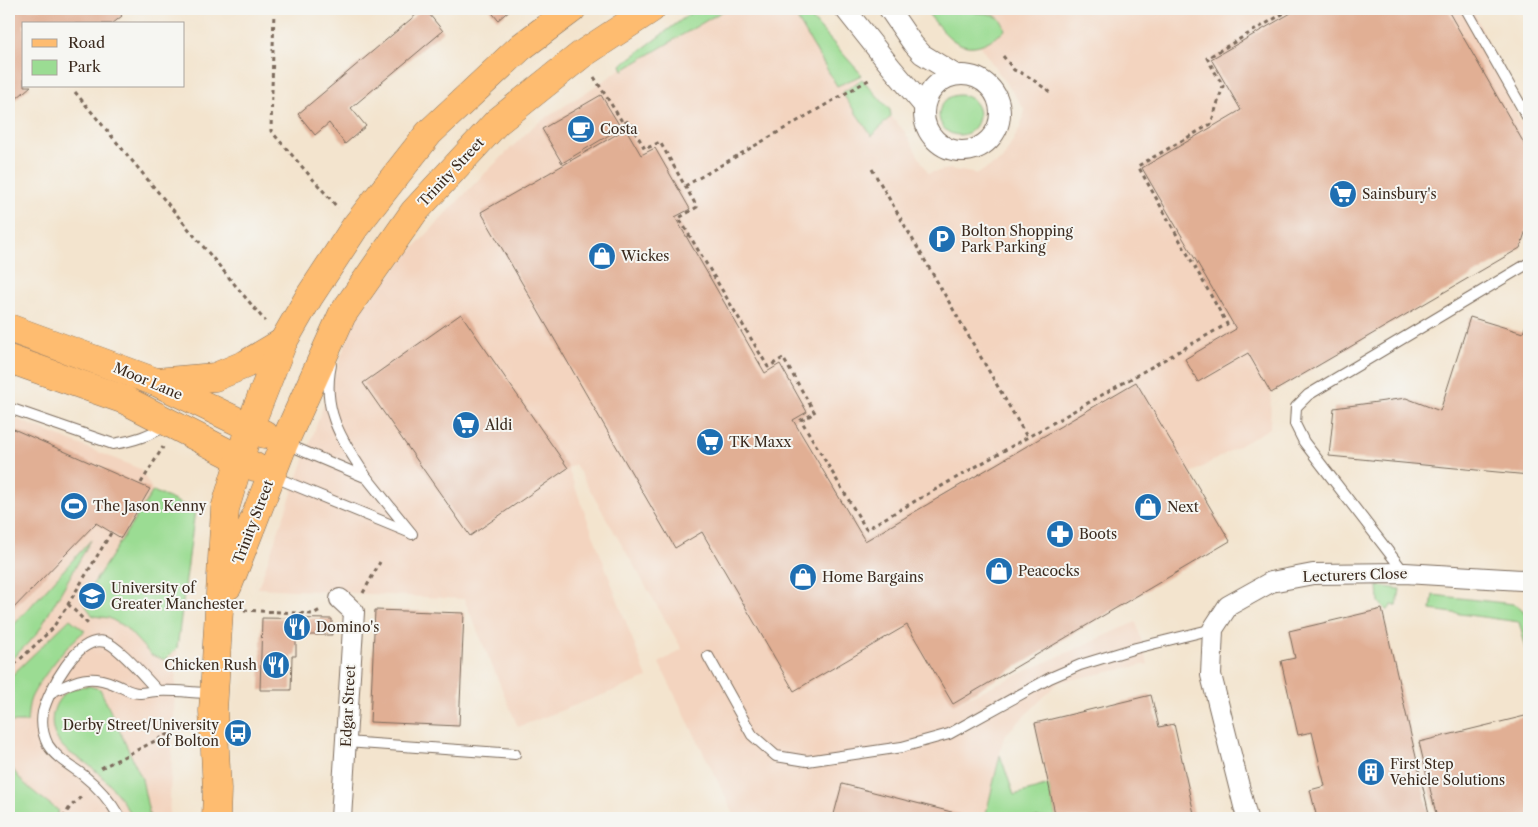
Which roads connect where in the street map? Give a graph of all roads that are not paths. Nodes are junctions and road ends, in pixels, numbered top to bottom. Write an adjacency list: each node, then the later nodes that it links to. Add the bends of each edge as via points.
1 (572, 9): 13 (main road, Trinity Street, via 521,47 429,133 355,228 308,297)
2 (651, 9): 11 (main road, Trinity Street, via 581,55 497,122 414,212)
3 (834, 9): 6 (street)
4 (889, 9): 7 (street, via 917,49)
5 (1466, 9): 9 (lane)
6 (850, 15): 8 (street)
7 (956, 75): 8 (street, via 935,85); 8 (street, via 982,79 998,97 1001,117 992,138 968,151 947,148 928,130)
8 (924, 106)
9 (1529, 120)
10 (1529, 263): 23 (lane, via 1308,395 1296,407 1296,424 1304,442)
11 (342, 316): 19 (main road, Trinity Street); 22 (lane, via 328,377 331,415)
12 (9, 328): 15 (main road, Moor Lane)
13 (283, 342): 15 (main road, via 246,364 215,377); 18 (main road, Trinity Street)
14 (9, 359): 17 (main road, Moor Lane, via 124,400)
15 (156, 382): 18 (main road, Moor Lane)
16 (9, 408): 17 (lane, via 113,444 146,437)
17 (173, 424): 20 (main road, Moor Lane)
18 (248, 428): 19 (main road, Moor Lane); 20 (main road, Trinity Street)
19 (284, 443): 21 (main road, Trinity Street); 22 (lane)
20 (239, 458): 21 (main road, Moor Lane); 26 (main road, Trinity Street, via 225,509)
21 (272, 476): 22 (lane, via 412,534); 26 (main road, Trinity Street)
22 (367, 478)
23 (1405, 573): 24 (street, Lecturers Close); 27 (street, Lecturers Close, via 1313,574 1271,582 1228,606)
24 (1529, 579)
25 (347, 605): 32 (street, Edgar Street)
26 (220, 608): 31 (main road)
27 (1213, 629): 28 (lane, via 1080,665 948,734 902,747 807,761 776,756 752,735); 38 (street, via 1212,675)
28 (708, 656)
29 (158, 691): 30 (lane, via 126,691 99,678 86,678); 30 (lane, via 117,649 107,642 98,641 76,653); 31 (lane)
30 (52, 692): 34 (lane, via 42,728 49,746 95,786)
31 (214, 707): 35 (main road); 36 (main road, via 218,790)
32 (346, 742): 33 (lane); 37 (street, Edgar Street)
33 (515, 754)
34 (120, 818)
35 (200, 818)
36 (216, 818)
37 (341, 818)
38 (1247, 818)

